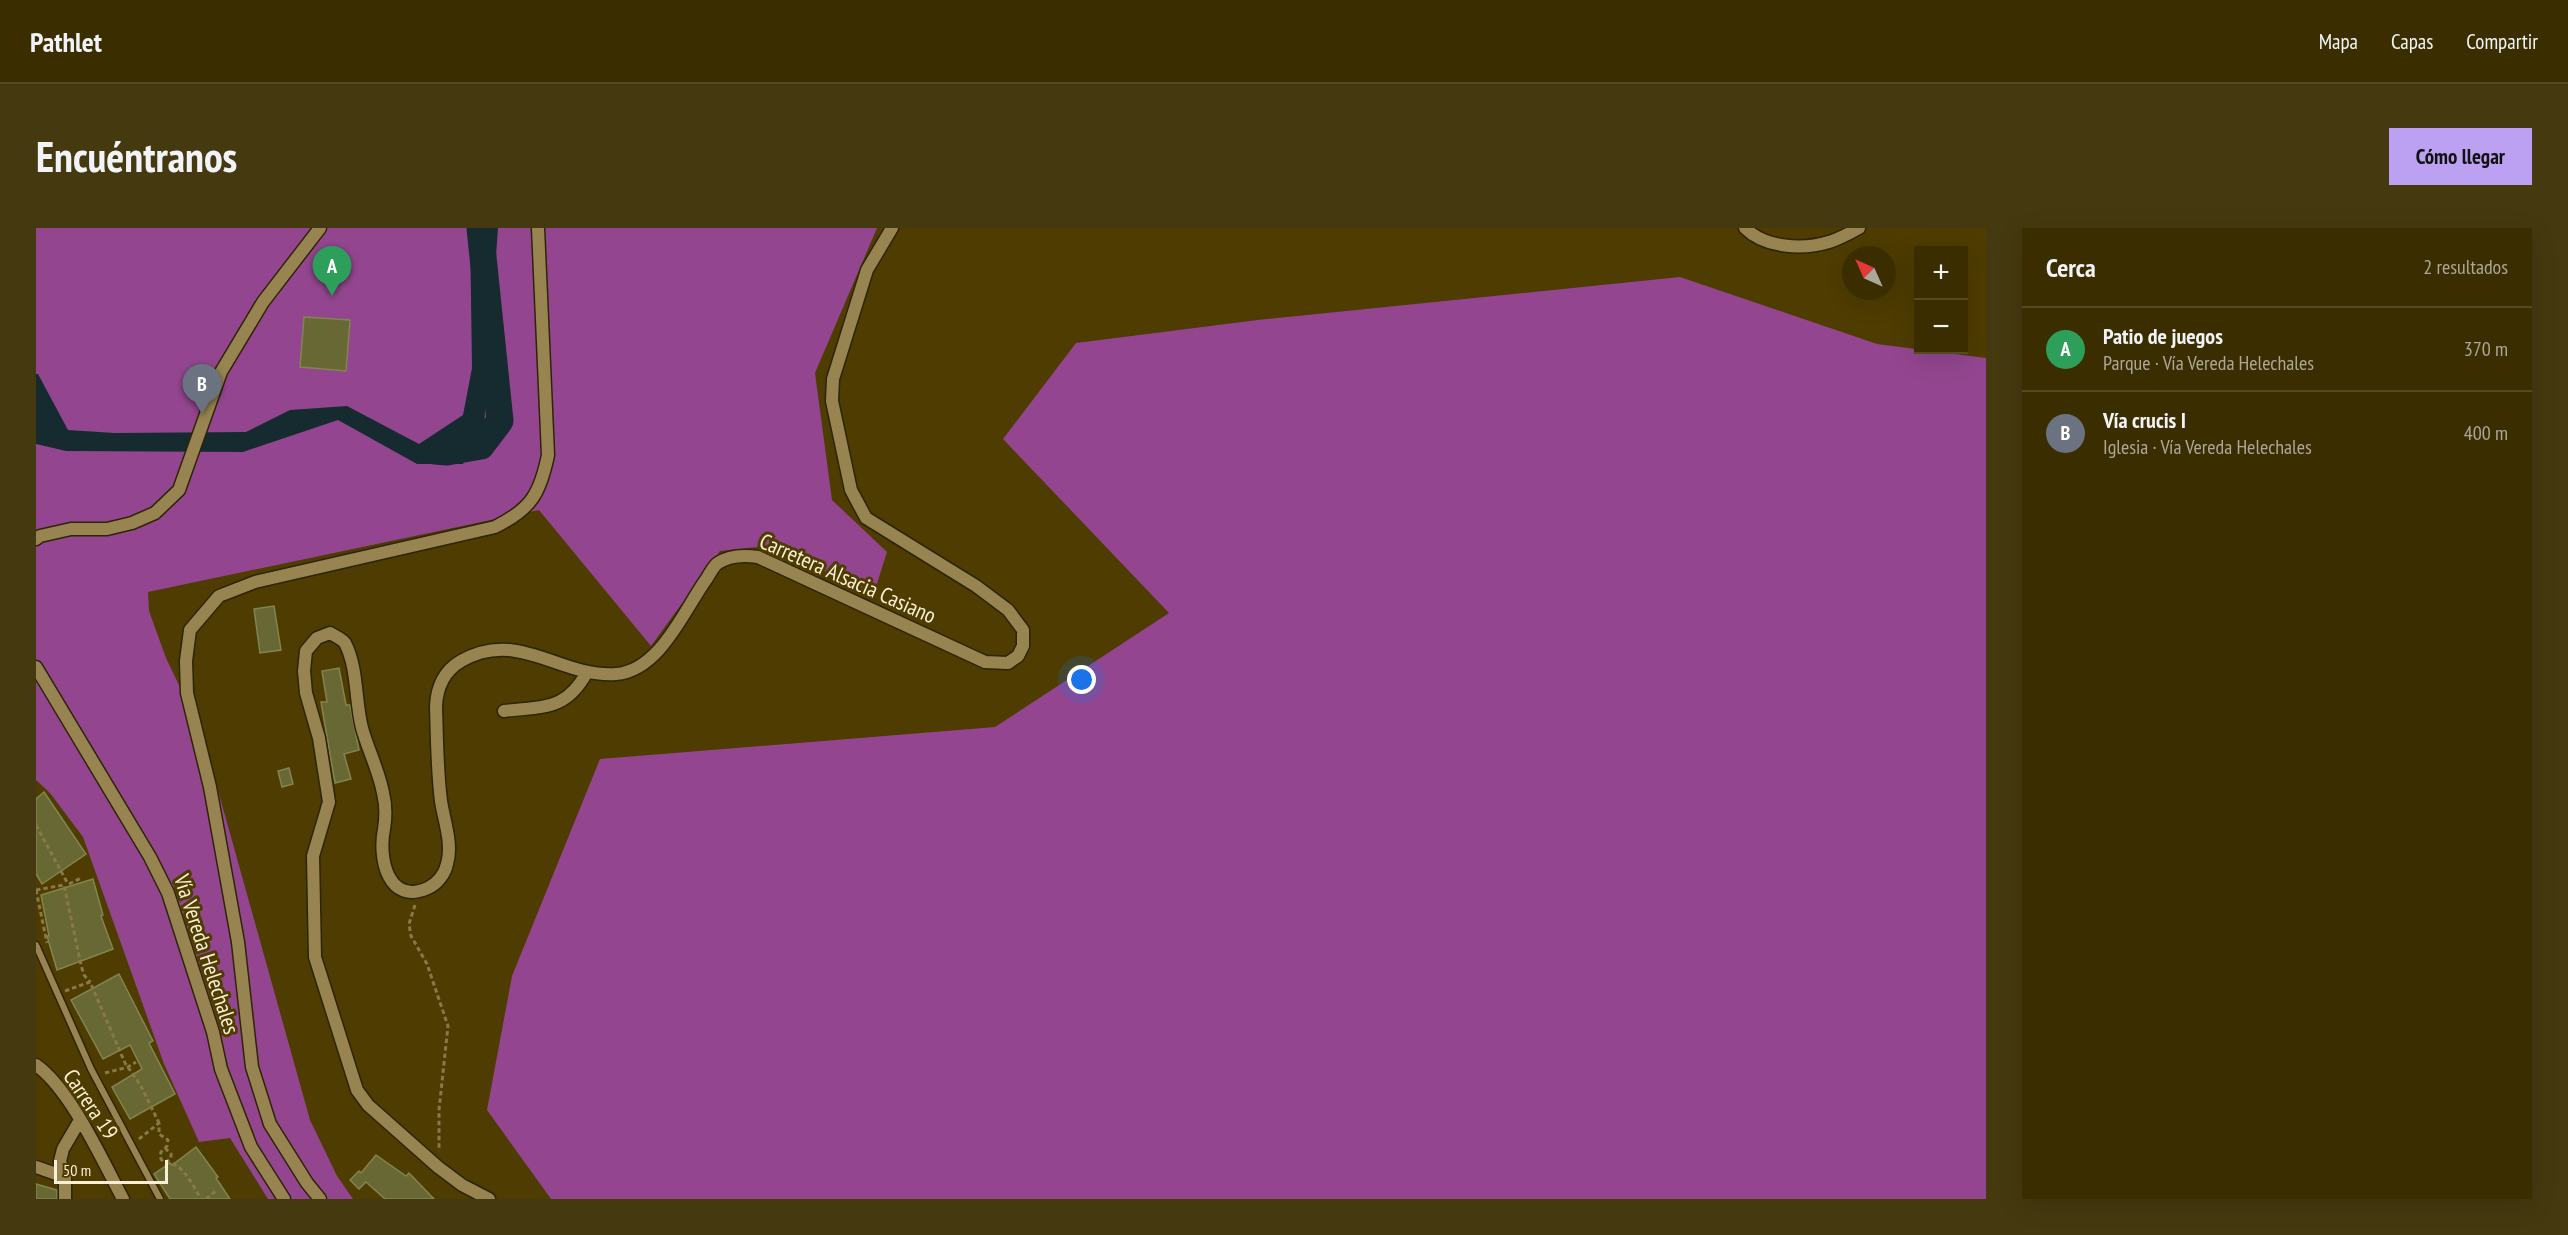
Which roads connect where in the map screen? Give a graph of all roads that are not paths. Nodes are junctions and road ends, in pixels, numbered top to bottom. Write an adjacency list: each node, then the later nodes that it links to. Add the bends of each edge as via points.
1 (320, 228): 6 (street, via 263,302 221,372 178,490 155,513 132,523 107,529 71,529)
2 (538, 228): 19 (street, via 548,455 543,481 532,502 515,518 495,527 255,582 219,596 190,630 187,693 210,787 238,942 252,1067 270,1124)
3 (892, 228): 8 (street, Carretera Alsacia Casiano, via 867,270 833,379 832,401 851,490 866,518 1008,610 1023,630 1023,646 1018,656 1008,663 985,662 758,557 742,555 718,563 655,654 636,668 617,674)
4 (1745, 228): 5 (street, via 1752,235 1776,244 1802,247 1830,242)
5 (1859, 228)
6 (36, 539)
7 (36, 667): 18 (street, Vía Vereda Helechales, via 168,893 225,1080 251,1147)
8 (587, 672): 9 (street, via 560,704); 20 (street, Carretera Alsacia Casiano, via 542,656 488,649 453,665 442,679 436,706 448,863 431,886 417,893 393,883 383,863 383,790 362,727 344,641 330,633 317,638 306,651 306,693 319,738 329,802 313,856 315,957 357,1090 368,1105 438,1167)
9 (504, 711)
10 (36, 945): 17 (lane, via 91,1069)
11 (37, 1065): 12 (street, Carrera 19)
12 (80, 1120): 14 (street, via 63,1149 60,1161); 16 (street, Carrera 19)
13 (36, 1167): 14 (street)
14 (65, 1177): 15 (street)
15 (66, 1199)
16 (123, 1199)
17 (160, 1199)
18 (284, 1199)
19 (320, 1199)
20 (489, 1199)

